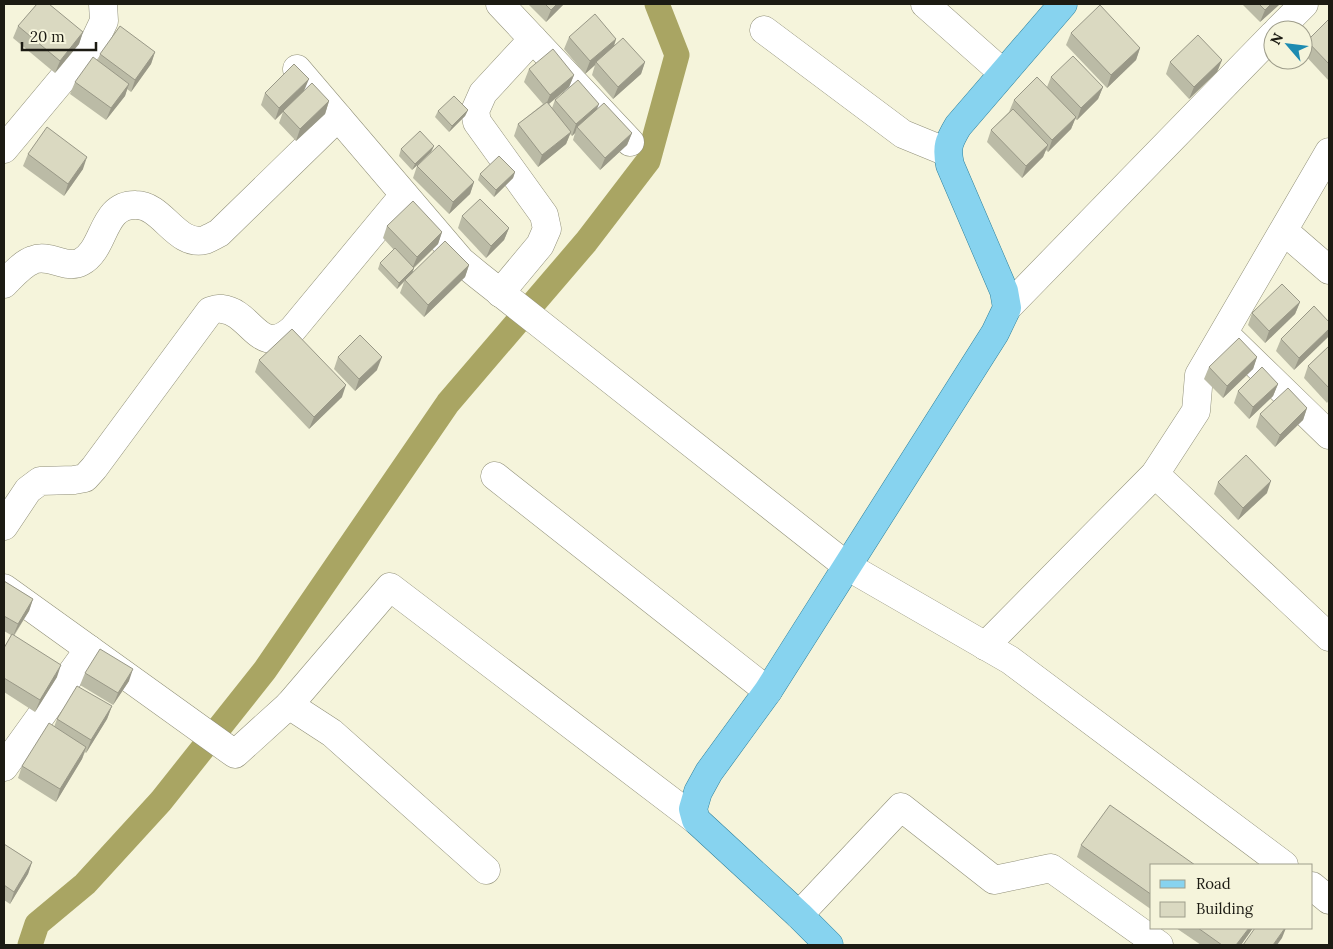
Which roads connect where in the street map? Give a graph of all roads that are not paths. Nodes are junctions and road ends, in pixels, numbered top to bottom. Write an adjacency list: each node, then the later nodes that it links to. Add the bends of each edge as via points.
1 (103, 4): 14 (street, via 104,21 95,40)
2 (500, 4): 8 (street)
3 (925, 4): 11 (street)
4 (1063, 4): 11 (main road)
5 (1304, 4): 6 (street)
6 (1288, 20)
7 (764, 30): 15 (street, via 903,134)
8 (533, 39): 13 (street); 21 (street, via 483,92 475,111 477,122 544,215 546,229)
9 (1263, 45): 22 (street)
10 (297, 69): 12 (street)
11 (1003, 72): 15 (main road, via 958,126)
12 (338, 117): 17 (street); 20 (street, via 219,233 204,240 191,239 177,232 151,209 125,205 112,215 90,254 80,262 68,263 43,257 32,260)
13 (630, 142)
14 (4, 148)
15 (947, 152): 22 (main road, via 1004,291)
16 (1329, 152): 18 (street)
17 (404, 194): 21 (street, via 461,261); 27 (street, via 284,337 273,340 260,335 236,313 221,308 210,311 89,473 74,480 40,481 28,490)
18 (1284, 231): 19 (street); 23 (street)
19 (1329, 270)
20 (4, 284)
21 (517, 306): 28 (street)
22 (1007, 308): 28 (main road, via 996,332)
23 (1224, 332): 24 (street); 25 (street, via 1199,375 1196,411)
24 (1329, 435)
25 (1155, 474): 30 (street); 31 (street)
26 (495, 476): 33 (street)
27 (4, 526)
28 (847, 566): 31 (street); 33 (main road)
29 (4, 588): 32 (street)
30 (1329, 636)
31 (985, 646): 37 (street, via 1010,660)
32 (89, 648): 34 (street, via 235,754); 35 (street)
33 (768, 691): 36 (main road, via 708,772 698,792 694,809)
34 (289, 705): 36 (street, via 390,587); 38 (street, via 332,733)
35 (4, 767)
36 (696, 820): 41 (main road)
37 (1283, 864)
38 (486, 870)
39 (1313, 887): 40 (street)
40 (1329, 900)
41 (799, 915): 42 (main road); 43 (street, via 901,807 994,880 1051,868)
42 (829, 945)
43 (1159, 945)

